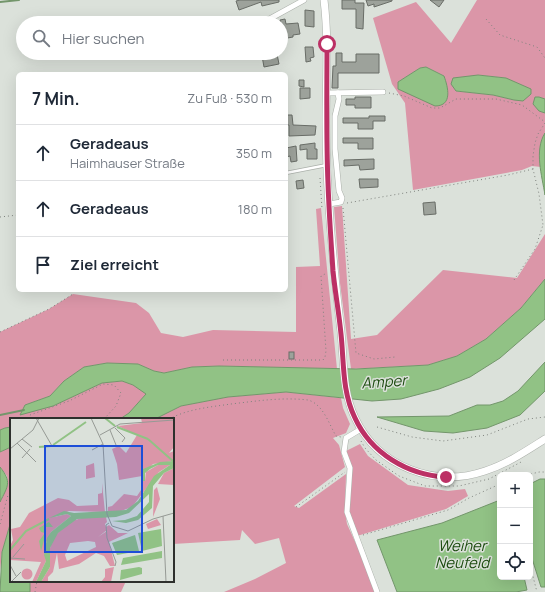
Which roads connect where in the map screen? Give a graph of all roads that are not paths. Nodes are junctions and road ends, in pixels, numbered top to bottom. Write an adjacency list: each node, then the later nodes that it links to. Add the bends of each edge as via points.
1 (304, 0): 3 (street)
2 (324, 0): 5 (main road)
3 (275, 16)
4 (383, 92): 6 (street)
5 (327, 93): 6 (street); 7 (main road)
6 (338, 93): 9 (street, via 340,99 335,116 335,149 339,191 344,202)
7 (327, 165): 8 (lane); 9 (main road)
8 (288, 173)
9 (329, 204): 10 (main road, via 333,272 348,400)
10 (361, 430): 11 (main road, via 387,457 408,470 433,477 464,477 497,467); 12 (street, via 346,438 344,452 350,468 347,512)
11 (545, 439)
12 (377, 592)

